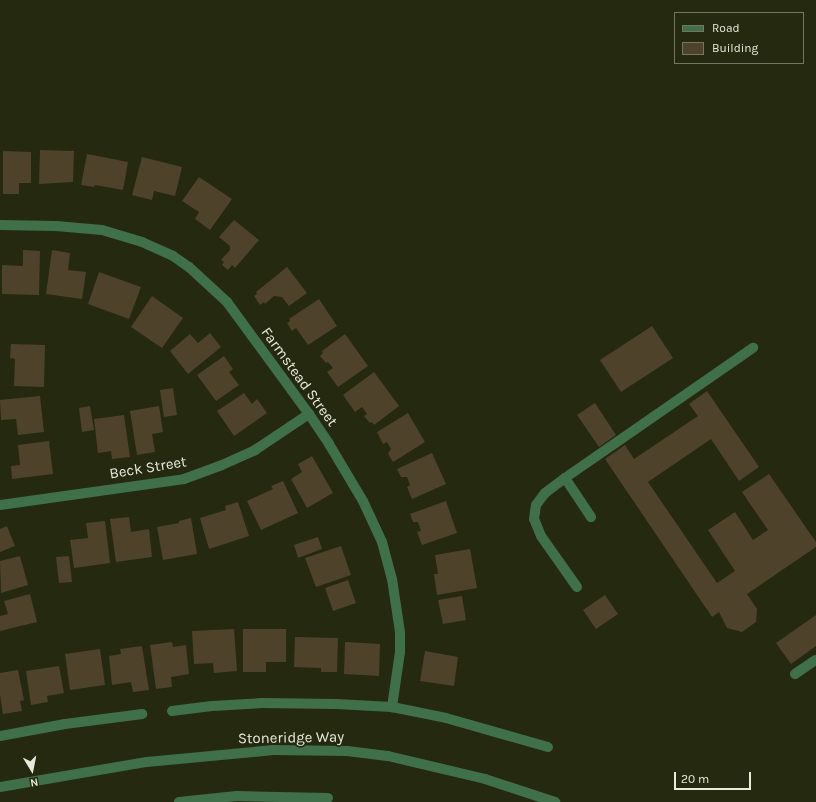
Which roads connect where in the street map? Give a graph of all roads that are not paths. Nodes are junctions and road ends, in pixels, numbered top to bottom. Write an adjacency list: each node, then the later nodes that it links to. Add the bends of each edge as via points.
1 (0, 225): 3 (street, Farmstead Street, via 102,230 142,242 174,256 203,278 227,302)
2 (753, 348): 4 (street)
3 (309, 414): 5 (street, Beck Street, via 255,450 184,479); 10 (street, Farmstead Street, via 363,501 386,553 400,632 400,652)
4 (565, 478): 6 (street); 7 (street, via 545,493 536,505 534,520 541,536)
5 (0, 504)
6 (591, 517)
7 (577, 587)
8 (816, 660): 9 (street)
9 (795, 674)
10 (392, 708): 11 (street, via 262,703); 14 (street, via 446,718)
11 (172, 711)
12 (142, 714): 13 (street)
13 (0, 736)
14 (548, 748)
15 (0, 787): 18 (street, Stoneridge Way, via 147,762 273,750 347,751 388,756 485,779)
16 (328, 798): 17 (street, via 237,796)
17 (180, 802)
18 (555, 802)

